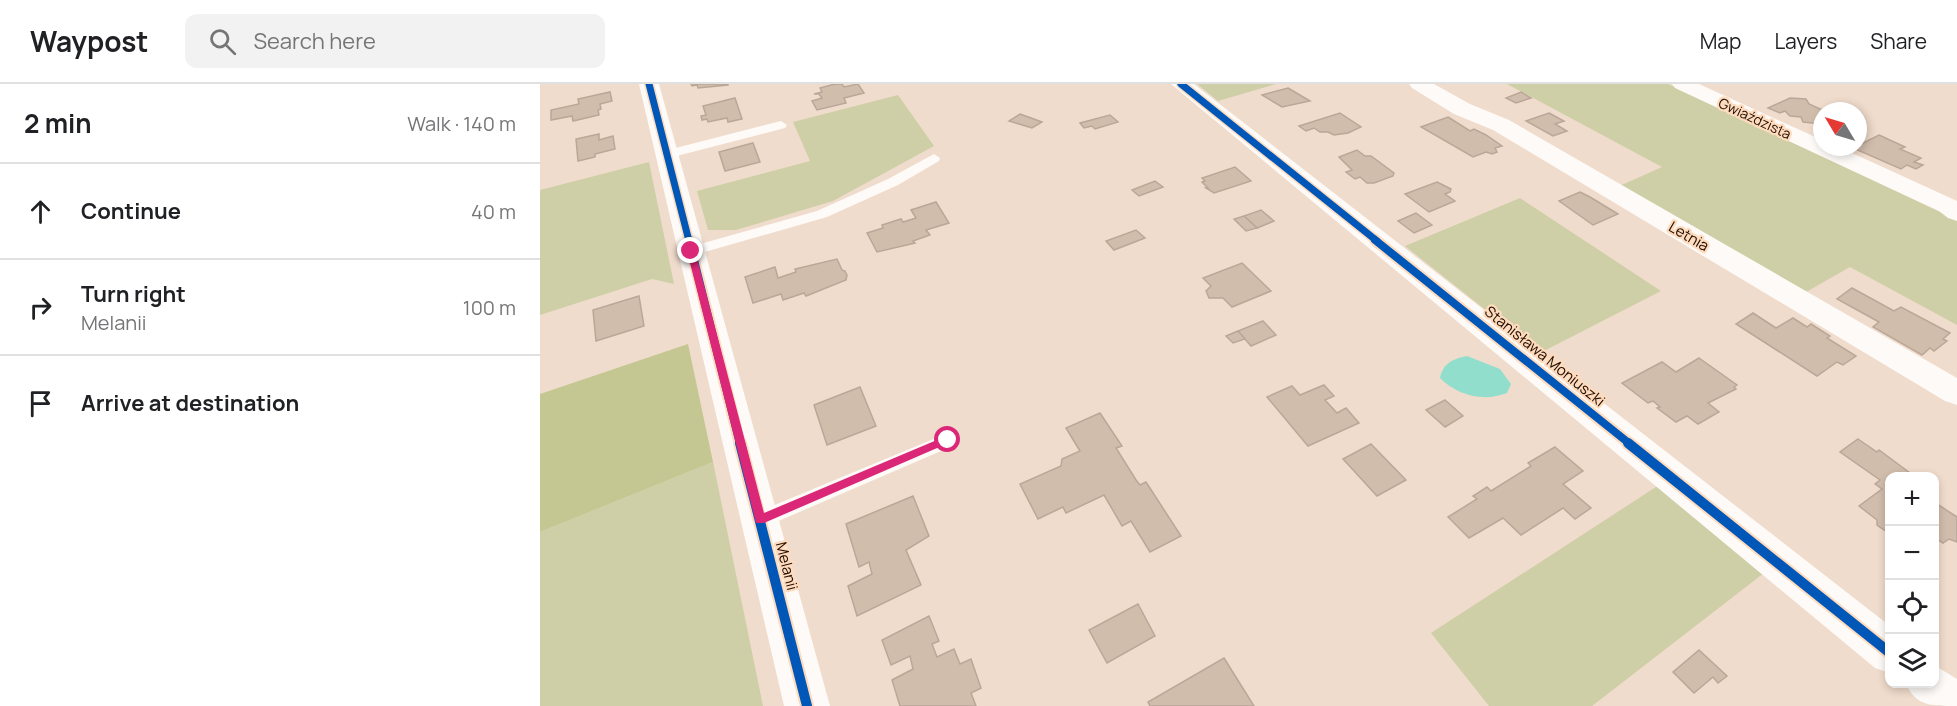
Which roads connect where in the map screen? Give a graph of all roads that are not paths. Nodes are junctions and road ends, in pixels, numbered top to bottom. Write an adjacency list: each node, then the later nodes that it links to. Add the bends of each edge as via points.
1 (649, 84): 6 (street, Melanii)
2 (1182, 84): 13 (street, Stanisława Moniuszki)
3 (1419, 84): 10 (street, Letnia, via 1462,110 1501,125)
4 (1682, 84): 8 (street, Gwiaździsta)
5 (781, 125): 6 (lane)
6 (669, 154): 9 (street, Melanii)
7 (934, 158): 9 (lane, via 893,182 822,213)
8 (1957, 213)
9 (691, 251): 12 (street, Melanii)
10 (1957, 393)
11 (948, 440): 12 (lane)
12 (760, 520): 15 (street, Melanii)
13 (1885, 649)
14 (1933, 688): 16 (street)
15 (807, 706)
16 (1956, 706)

